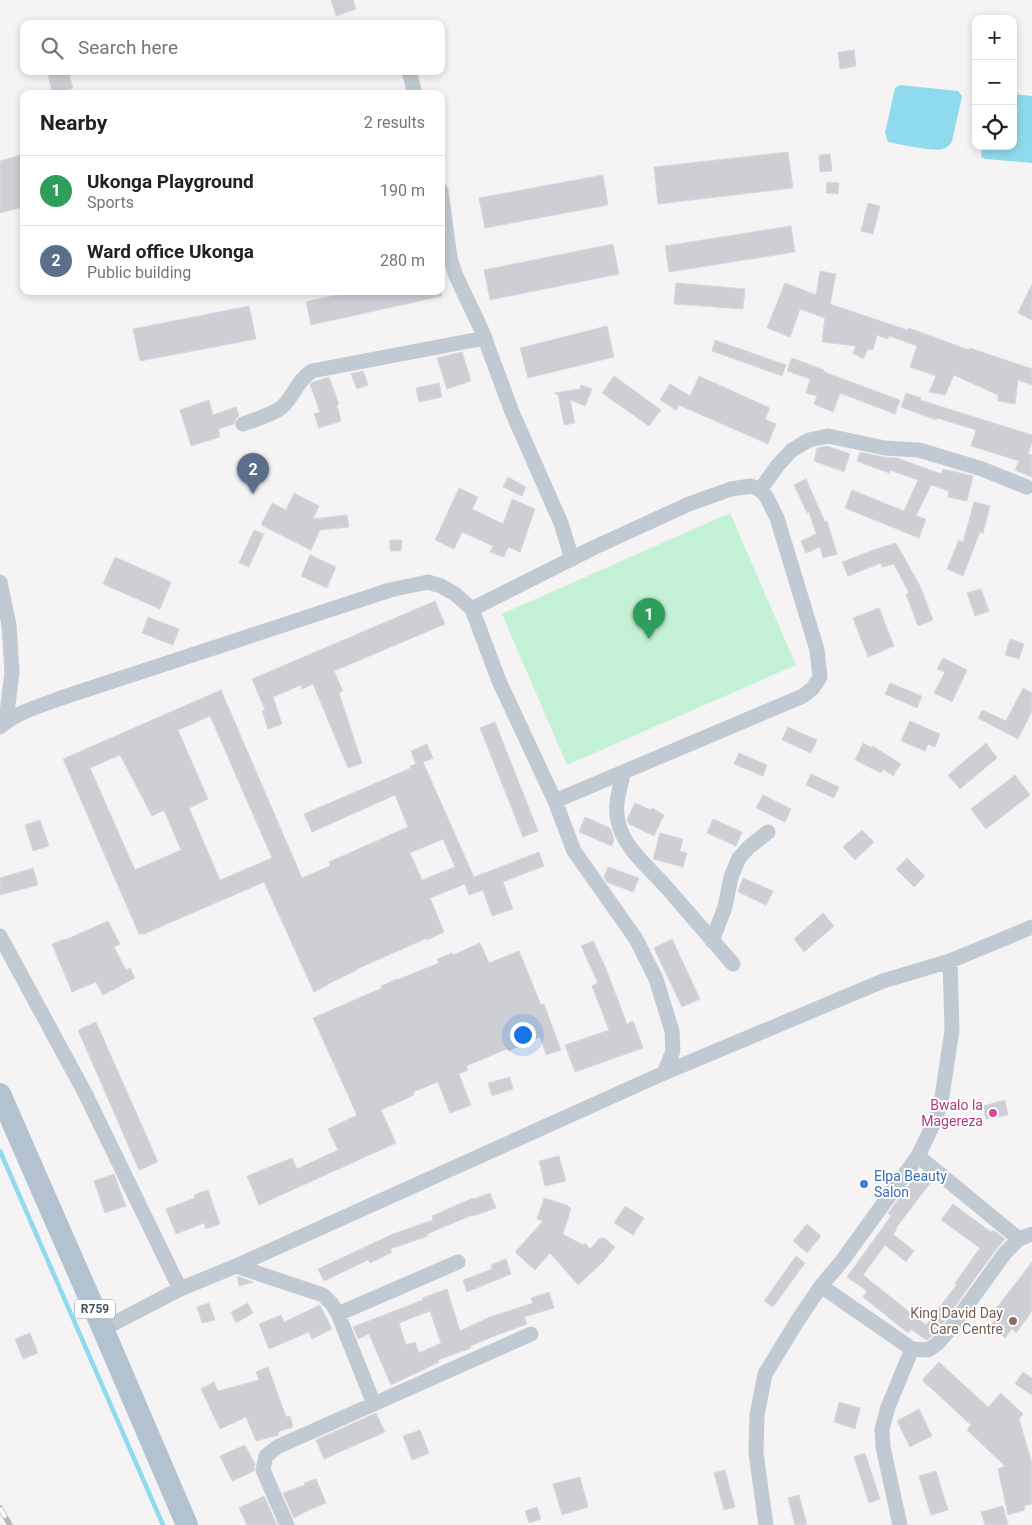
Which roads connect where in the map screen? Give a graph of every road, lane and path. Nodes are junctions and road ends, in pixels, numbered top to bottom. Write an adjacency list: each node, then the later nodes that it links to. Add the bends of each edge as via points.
1 (410, 75): 2 (street)
2 (414, 90)
3 (445, 221): 4 (street, via 450,258)
4 (485, 338): 5 (street, via 312,371 306,374 281,408); 8 (street, via 512,412 561,523)
5 (243, 424)
6 (1026, 487): 7 (street, via 982,469 919,450 885,448 828,436 809,440 792,450)
7 (760, 490): 8 (street, via 751,486 732,489 689,504); 12 (street, via 777,518 817,650 820,677 803,696)
8 (572, 559): 10 (street)
9 (0, 582): 11 (street, via 9,625 12,672)
10 (472, 609): 11 (street, via 455,594 428,582 390,590 61,698); 13 (street, via 499,681)
11 (3, 724)
12 (624, 772): 13 (street); 17 (street, via 616,802 618,822 625,838 636,855)
13 (555, 801): 20 (street, via 574,851 636,940 656,979 672,1031 673,1051)
14 (768, 832): 17 (street, via 739,858)
15 (1032, 927): 18 (street)
16 (0, 936): 27 (street, via 85,1093)
17 (712, 940): 19 (street)
18 (950, 961): 20 (street, via 883,981); 22 (street, via 952,1030 945,1079 941,1103)
19 (733, 964)
20 (664, 1072): 25 (street)
21 (0, 1094): 29 (main road, R759)
22 (918, 1156): 23 (street); 26 (street)
23 (1025, 1237): 31 (street, via 1005,1253 937,1344 928,1350)
24 (458, 1262): 28 (street)
25 (236, 1266): 27 (street); 28 (street, via 322,1295)
26 (821, 1286): 31 (street); 35 (street, via 765,1374 756,1453)
27 (180, 1289): 29 (street)
28 (338, 1314): 32 (street)
29 (104, 1329): 33 (main road, R759)
30 (531, 1334): 32 (street)
31 (912, 1349): 36 (street, via 882,1429)
32 (374, 1404): 34 (street, via 277,1447 266,1456 263,1470)
33 (186, 1525)
34 (287, 1525)
35 (766, 1525)
36 (900, 1525)

